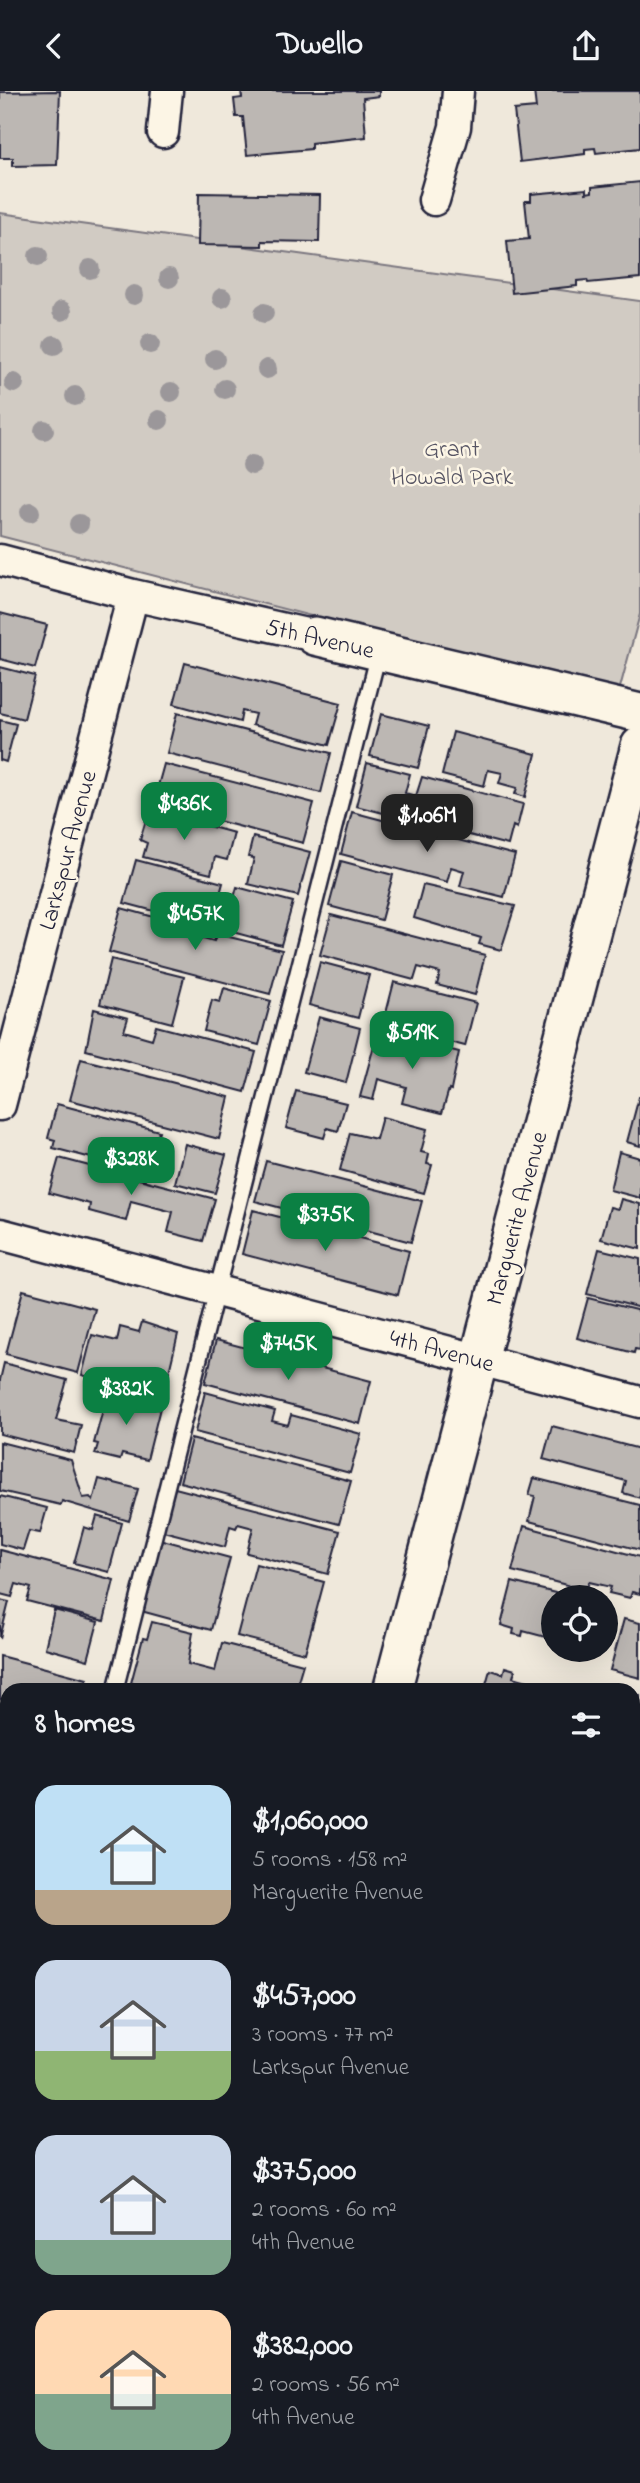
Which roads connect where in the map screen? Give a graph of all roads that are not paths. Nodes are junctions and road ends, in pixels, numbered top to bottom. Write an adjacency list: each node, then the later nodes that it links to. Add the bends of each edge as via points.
1 (167, 91): 3 (street)
2 (458, 91): 4 (street, via 455,127)
3 (163, 132)
4 (434, 200)
5 (0, 560): 6 (street, 5th Avenue)
6 (133, 595): 7 (street, 5th Avenue); 11 (street, Larkspur Avenue)
7 (315, 636): 8 (street, 5th Avenue)
8 (379, 651): 9 (street, 5th Avenue); 13 (lane)
9 (640, 713)
10 (640, 746): 14 (street, Marguerite Avenue)
11 (0, 1105)
12 (0, 1234): 13 (street, 4th Avenue)
13 (218, 1291): 14 (street, 4th Avenue); 16 (lane)
14 (478, 1359): 15 (street, 4th Avenue); 17 (street, Marguerite Avenue)
15 (640, 1402)
16 (117, 1683)
17 (394, 1683)

